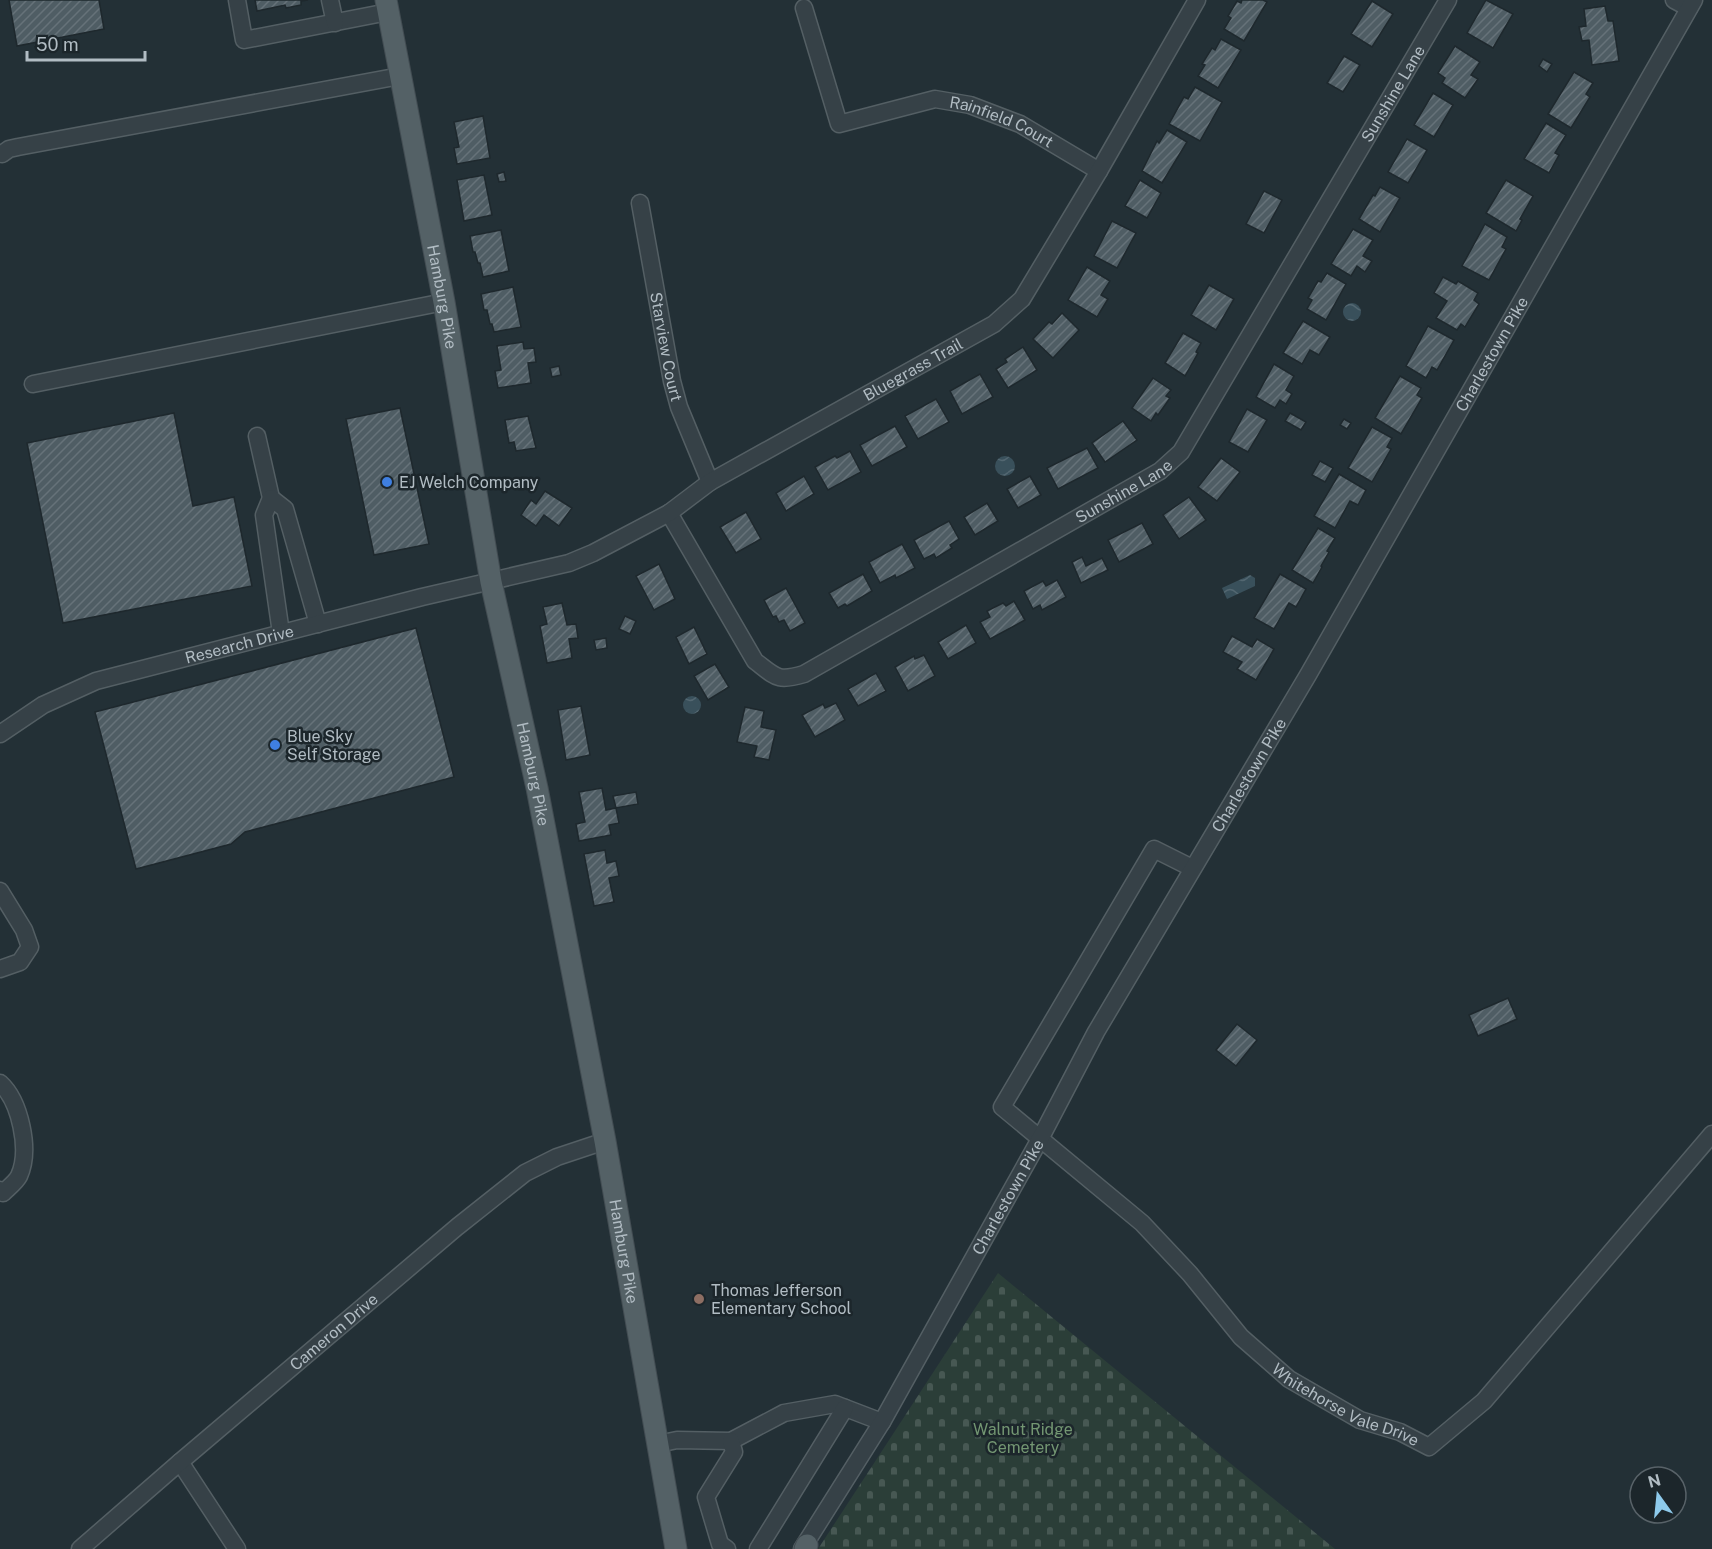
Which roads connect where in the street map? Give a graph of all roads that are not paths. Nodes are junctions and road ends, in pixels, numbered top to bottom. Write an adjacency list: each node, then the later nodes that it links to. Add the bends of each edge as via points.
1 (237, 0): 8 (street, via 244,40)
2 (330, 0): 8 (street)
3 (1197, 0): 11 (street, Bluegrass Trail)
4 (1448, 0): 18 (street, Sunshine Lane, via 1181,452 1160,471 804,674 786,679 755,661)
5 (1685, 3): 23 (street, Charlestown Pike, via 1312,669)
6 (387, 6): 8 (street); 9 (main road, Hamburg Pike)
7 (804, 8): 11 (street, Rainfield Court, via 839,124 936,99 970,105 1020,124)
8 (335, 22)
9 (400, 76): 10 (street, via 18,147); 13 (main road, Hamburg Pike)
10 (2, 154)
11 (1099, 171): 16 (street, Bluegrass Trail, via 1022,299 994,324)
12 (640, 203): 16 (street, Starview Court, via 672,381)
13 (444, 302): 14 (street); 19 (main road, Hamburg Pike)
14 (33, 384)
15 (257, 436): 17 (street)
16 (710, 482): 18 (street, Bluegrass Trail)
17 (271, 498): 20 (street, via 285,509); 21 (street, via 264,515)
18 (669, 513): 19 (street, Bluegrass Trail, via 569,563)
19 (491, 582): 20 (street, Research Drive); 29 (main road, Hamburg Pike, via 537,788)
20 (318, 624): 21 (street, Research Drive)
21 (281, 633): 22 (street, Research Drive, via 96,681 43,705)
22 (0, 734)
23 (1192, 868): 28 (street, Charlestown Pike, via 1096,1032); 28 (street, via 1154,849 1002,1107)
24 (0, 891): 25 (street, via 30,947 20,962)
25 (0, 969)
26 (0, 1083): 30 (street, via 12,1097 25,1153 19,1178)
27 (1712, 1134): 28 (street, Whitehorse Vale Drive, via 1484,1401 1429,1447 1400,1432 1360,1420 1289,1379 1241,1337 1142,1223)
28 (1040, 1139): 32 (street, Charlestown Pike)
29 (605, 1141): 34 (main road, Hamburg Pike); 35 (street, Cameron Drive, via 525,1173)
30 (1, 1192)
31 (845, 1408): 32 (street); 33 (street, via 835,1404 784,1413); 41 (street)
32 (882, 1422): 36 (street, Charlestown Pike)
33 (731, 1441): 34 (street, via 677,1440); 40 (street, via 734,1452 706,1497 720,1544)
34 (658, 1444): 39 (main road, Hamburg Pike)
35 (180, 1462): 37 (street, Cameron Drive); 38 (street)
36 (805, 1548)
37 (80, 1549)
38 (237, 1549)
39 (676, 1549)
40 (727, 1549)
41 (758, 1549)

